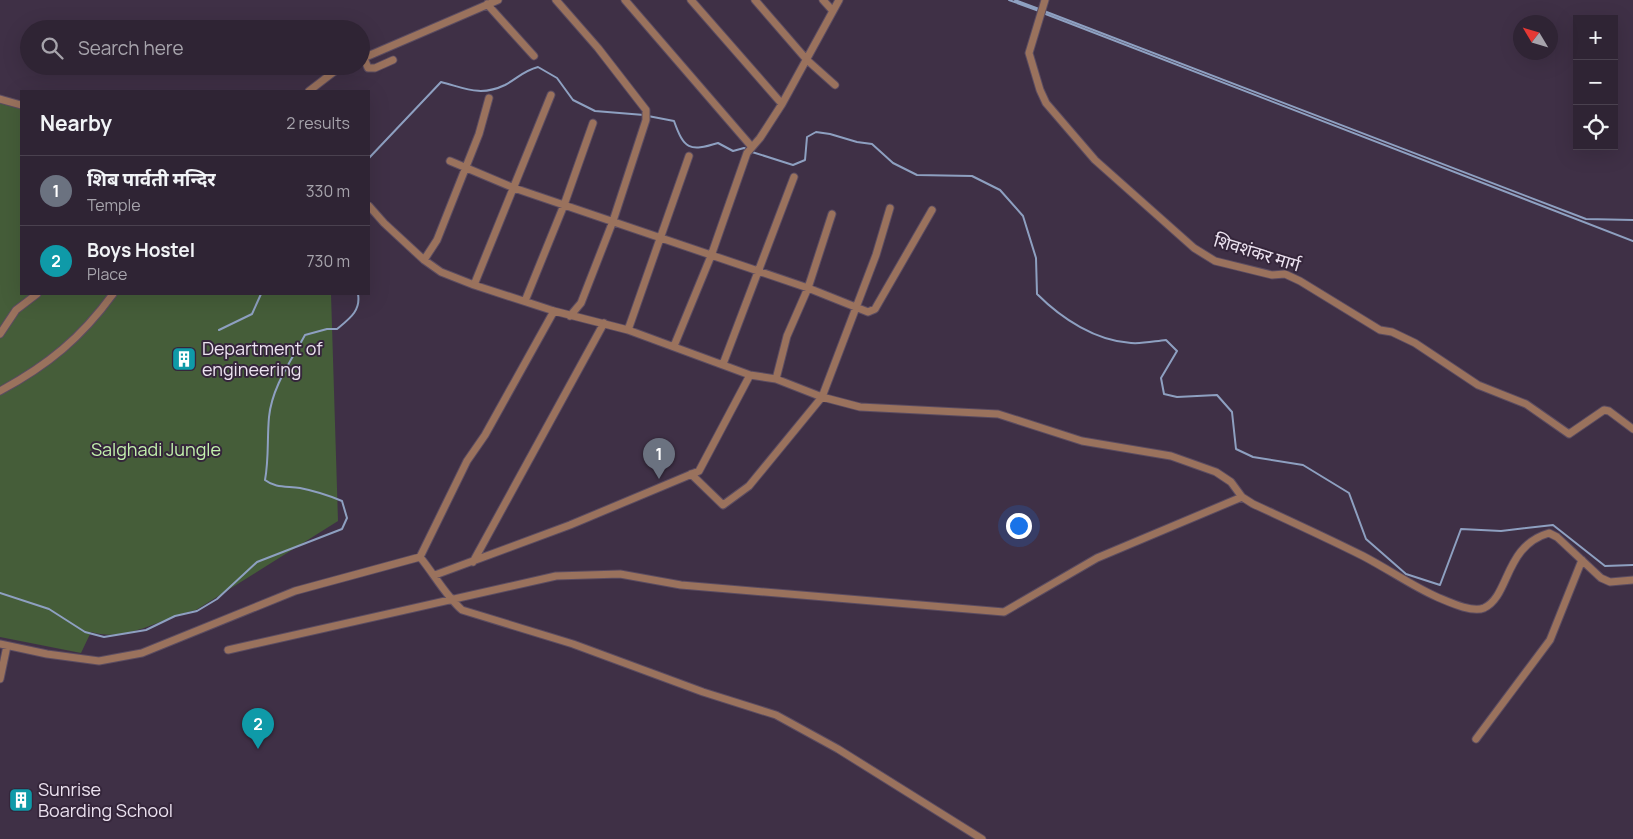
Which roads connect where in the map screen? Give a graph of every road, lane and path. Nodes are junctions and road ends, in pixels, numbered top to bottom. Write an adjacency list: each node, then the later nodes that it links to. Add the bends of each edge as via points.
1 (498, 0): 9 (street)
2 (556, 0): 36 (street, via 646,110 646,120)
3 (625, 0): 25 (street)
4 (691, 0): 22 (street)
5 (755, 0): 14 (street)
6 (823, 0): 10 (street)
7 (839, 0): 10 (street)
8 (1045, 0): 58 (street, शिवशंकर मार्ग, via 1029,52 1046,103 1095,160 1194,248 1216,261 1272,275 1285,274 1300,281 1380,330 1415,343 1478,385 1541,412 1569,434 1604,410)
9 (487, 4): 11 (street); 12 (street)
10 (832, 10): 14 (street)
11 (370, 55)
12 (534, 56)
13 (394, 60): 15 (street)
14 (808, 60): 17 (street); 22 (street)
15 (370, 68)
16 (330, 75): 18 (street)
17 (836, 86)
18 (310, 90)
19 (551, 95): 30 (street)
20 (488, 98): 28 (street)
21 (0, 99): 23 (street)
22 (782, 104): 25 (street)
23 (20, 105)
24 (593, 123): 31 (street)
25 (749, 149): 38 (street)
26 (689, 156): 37 (street)
27 (450, 161): 28 (street)
28 (466, 168): 30 (street); 39 (street, via 434,248)
29 (794, 177): 40 (street)
30 (514, 188): 31 (street); 41 (street)
31 (564, 204): 36 (street); 45 (street)
32 (370, 207): 39 (street)
33 (890, 208): 46 (street)
34 (932, 210): 46 (street, via 875,309 868,312)
35 (832, 214): 42 (street)
36 (613, 221): 37 (street); 48 (street, via 581,303)
37 (662, 238): 38 (street); 50 (street)
38 (710, 256): 40 (street); 52 (street)
39 (424, 260): 41 (street, via 441,272)
40 (758, 271): 42 (street); 53 (street)
41 (474, 285): 45 (street)
42 (808, 288): 46 (street); 55 (street, via 787,336)
43 (36, 295): 51 (street, via 16,310)
44 (111, 295): 56 (street, via 92,322 64,350)
45 (525, 301): 47 (street)
46 (856, 308): 57 (street)
47 (554, 311): 48 (street); 61 (street, via 485,435 467,461)
48 (570, 316): 49 (street)
49 (604, 323): 50 (street); 63 (street)
50 (628, 330): 52 (street)
51 (0, 334)
52 (674, 346): 53 (street)
53 (723, 364): 54 (street)
54 (750, 375): 55 (street); 59 (street, via 699,471)
55 (776, 379): 57 (street)
56 (0, 391)
57 (822, 398): 59 (street, via 749,486 723,505); 60 (street, via 860,407 998,414 1082,442 1171,456 1216,472 1231,482)
58 (1633, 429)
59 (691, 474): 63 (street)
60 (1242, 496): 62 (street, via 1437,596 1473,609 1491,604 1500,592 1511,565 1537,536 1549,533 1557,537); 66 (street, via 1097,558 1004,612 681,585 620,574 556,576)
61 (420, 557): 64 (street); 67 (street, via 295,591 142,653 100,662)
62 (1582, 560): 65 (street, via 1610,582); 70 (street, via 1550,640)
63 (473, 562): 64 (street)
64 (435, 575): 66 (street)
65 (1633, 580)
66 (452, 601): 68 (street, via 426,604); 71 (street, via 462,610 573,644 776,715 838,749)
67 (4, 645): 69 (street)
68 (228, 650)
69 (0, 679)
70 (1476, 738)
71 (982, 839)

